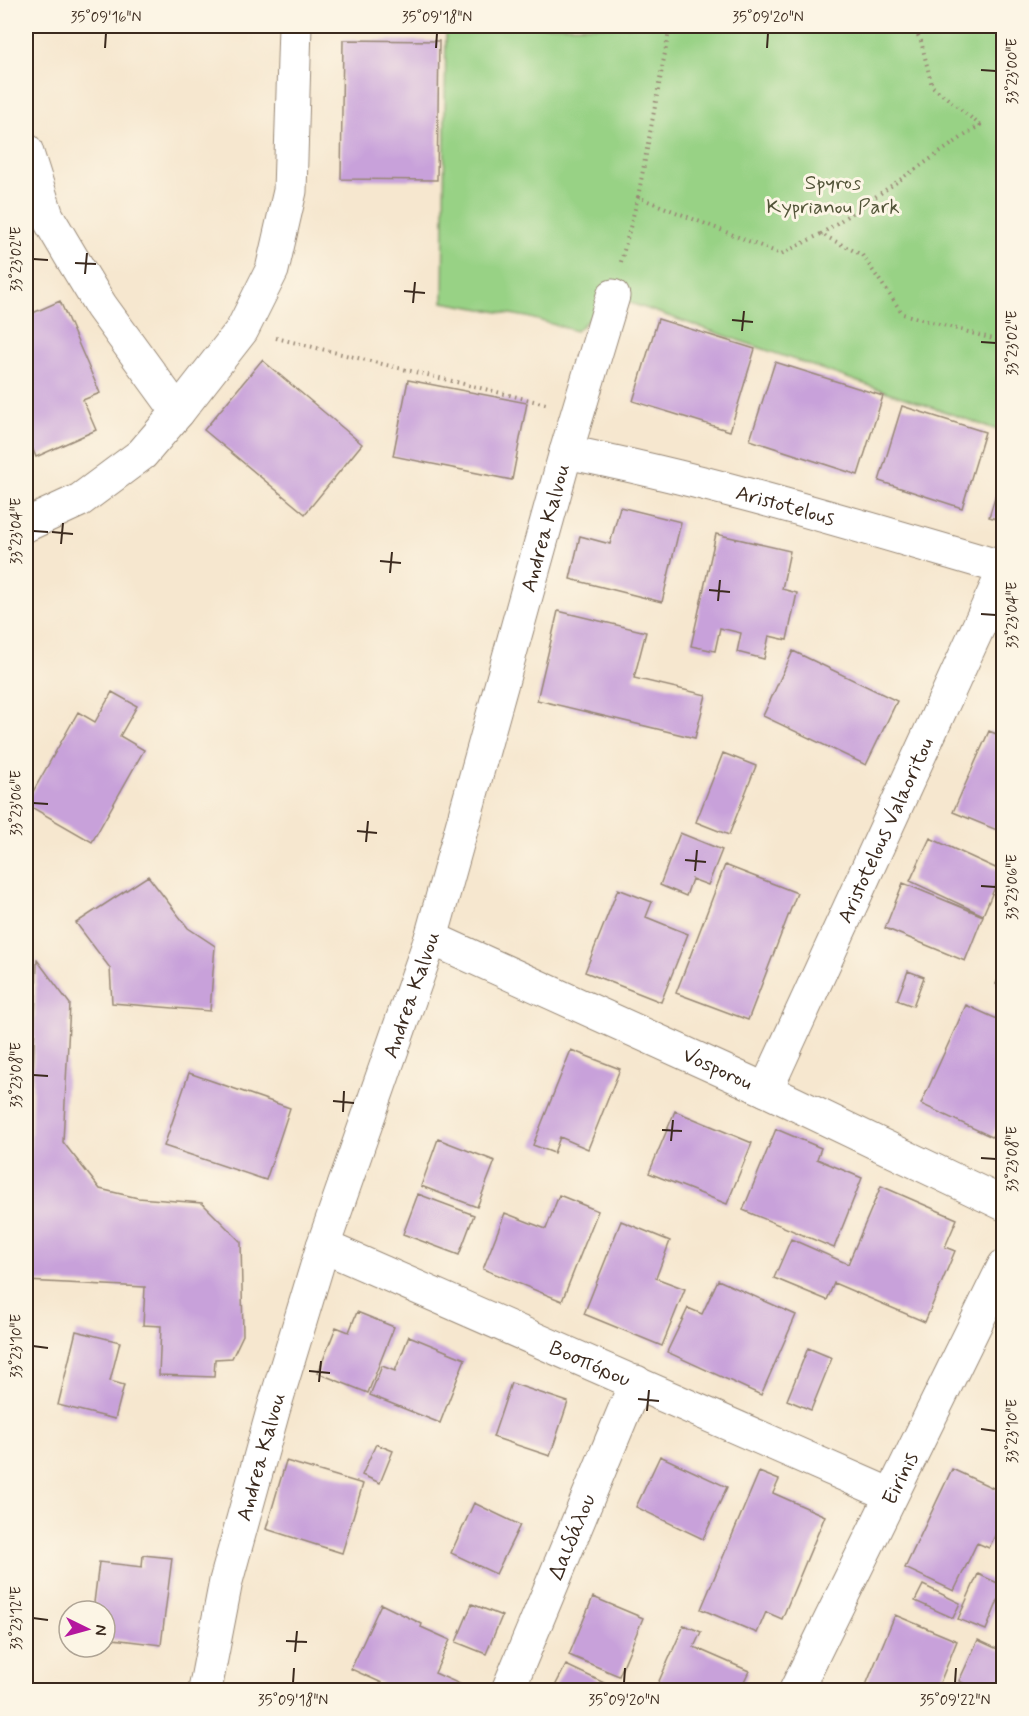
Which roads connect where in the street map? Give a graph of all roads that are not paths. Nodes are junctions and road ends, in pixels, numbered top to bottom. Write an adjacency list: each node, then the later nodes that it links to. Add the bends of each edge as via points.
1 (295, 26): 4 (street, via 290,191 272,270 242,330)
2 (26, 150): 4 (street, via 47,216 73,261)
3 (613, 296): 5 (street, Andrea Kalvou)
4 (178, 412): 6 (street, via 142,454 80,500)
5 (566, 452): 7 (street, Aristotelous, via 802,509); 8 (street, Andrea Kalvou)
6 (26, 525)
7 (1004, 570): 9 (street, Aristotelous Valaoritou)
8 (431, 938): 9 (street, Vosporou); 11 (street, Andrea Kalvou)
9 (766, 1090): 10 (street, Vosporou)
10 (1004, 1204)
11 (323, 1246): 13 (street, Βοσπόρου); 15 (street, Andrea Kalvou, via 226,1581)
12 (1004, 1266): 14 (street, Eirinis)
13 (636, 1382): 14 (street, Βοσπόρου); 16 (street, Δαιδάλου)
14 (891, 1495): 17 (street, Eirinis)
15 (205, 1690)
16 (507, 1690)
17 (796, 1690)

